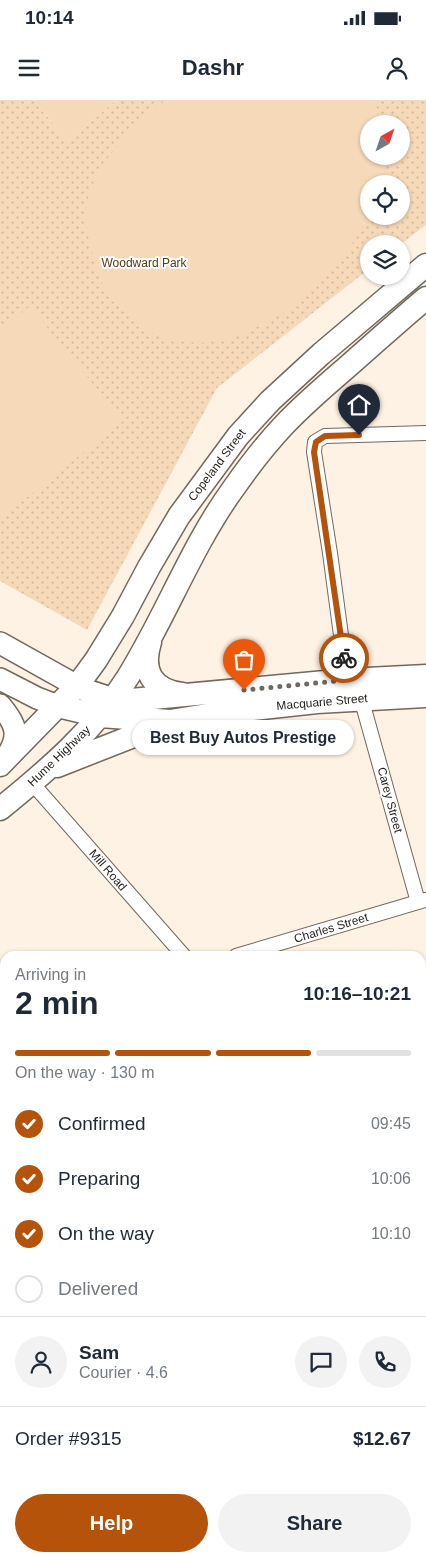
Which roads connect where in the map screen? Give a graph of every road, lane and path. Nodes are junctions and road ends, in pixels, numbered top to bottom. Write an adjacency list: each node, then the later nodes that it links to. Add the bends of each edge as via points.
1 (426, 265): 9 (highway, Copeland Street, via 321,354 238,436 179,516 114,632)
2 (426, 298): 4 (highway, via 324,386 256,458 217,512)
3 (426, 433): 8 (street, via 325,436 316,442 314,452)
4 (152, 636): 10 (highway, via 147,655 152,679 166,691); 15 (highway)
5 (0, 644): 9 (main road)
6 (426, 676): 8 (highway, Macquarie Street)
7 (0, 679): 14 (main road)
8 (347, 680): 10 (highway, Macquarie Street)
9 (76, 686): 14 (highway, Copeland Street); 15 (highway, via 99,696)
10 (190, 696): 15 (highway, Macquarie Street, via 131,700)
11 (426, 696): 12 (highway, Macquarie Street)
12 (361, 698): 16 (highway, Macquarie Street); 20 (street, Carey Street)
13 (0, 705): 17 (main road, via 11,719 15,731 14,745)
14 (58, 706): 15 (highway); 17 (highway)
15 (106, 708): 16 (highway, Macquarie Street); 18 (highway, Hume Highway)
16 (170, 721): 18 (highway)
17 (2, 763)
18 (38, 777): 19 (highway, Hume Highway); 21 (street, Mill Road)
19 (0, 809)
20 (422, 901): 22 (street, Charles Street)
21 (180, 951)
22 (253, 951)

